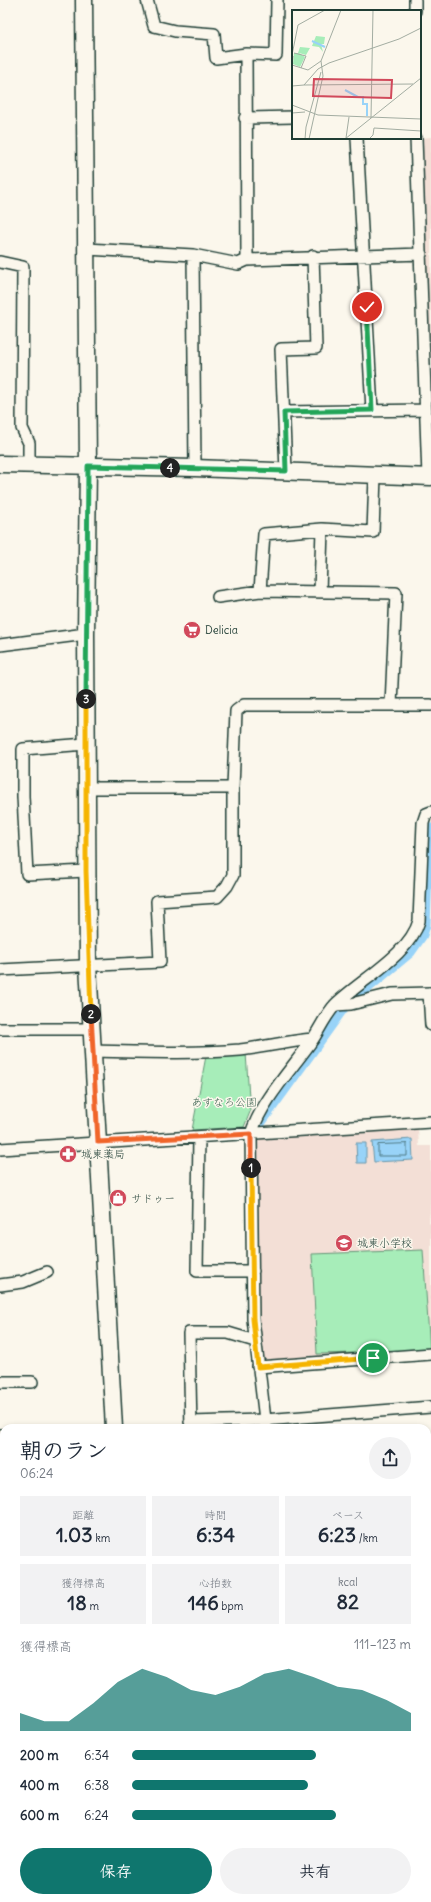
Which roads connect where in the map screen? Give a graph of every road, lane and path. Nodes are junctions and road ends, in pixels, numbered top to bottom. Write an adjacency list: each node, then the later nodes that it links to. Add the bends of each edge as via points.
1 (84, 0): 9 (street)
2 (147, 0): 4 (street, via 154,26 175,31 214,34 216,58)
3 (277, 0): 4 (street, via 276,55)
4 (246, 54): 6 (street)
5 (292, 117): 6 (street)
6 (245, 118): 14 (street)
7 (357, 139): 12 (street)
8 (416, 139): 10 (street)
9 (86, 249): 11 (street); 22 (street)
10 (421, 254): 12 (street); 16 (street)
11 (193, 255): 14 (street, via 238,264); 23 (street)
12 (364, 255): 13 (street); 17 (street)
13 (313, 256): 14 (street); 19 (street, via 316,348 281,349)
14 (247, 260)
15 (0, 262): 21 (street, via 23,267 22,428 29,443)
16 (428, 398): 18 (street)
17 (372, 410): 18 (street); 19 (street)
18 (426, 410): 26 (street)
19 (284, 412): 24 (street)
20 (0, 464): 21 (street)
21 (29, 465): 22 (street)
22 (88, 466): 23 (street); 31 (street)
23 (195, 468): 24 (street)
24 (286, 471): 25 (street)
25 (375, 476): 26 (street); 27 (street, via 373,532)
26 (430, 477)
27 (322, 529): 28 (street, via 264,534); 29 (street)
28 (260, 591): 29 (street); 30 (street)
29 (320, 592): 33 (street, via 396,594)
30 (218, 597)
31 (86, 634): 32 (street); 35 (street)
32 (0, 645)
33 (391, 706): 34 (street); 37 (street, via 244,705 236,711)
34 (430, 706)
35 (86, 744): 36 (street); 39 (street, via 23,749 27,874)
36 (86, 788): 37 (street); 39 (street)
37 (233, 788): 41 (street, via 232,875 228,886 217,896 157,901 160,962)
38 (431, 812): 44 (street, via 426,814 423,823 419,921 416,931 402,950)
39 (86, 871): 41 (street)
40 (0, 965): 42 (street)
41 (88, 965): 42 (street); 47 (street)
42 (0, 970)
43 (430, 993): 44 (street, via 392,994); 45 (street)
44 (342, 1004): 48 (street)
45 (431, 1025)
46 (0, 1029): 47 (street)
47 (92, 1029): 49 (street)
48 (313, 1039): 49 (street, via 241,1050 187,1053); 51 (street, via 256,1118)
49 (93, 1051): 53 (street)
50 (431, 1122): 51 (street)
51 (251, 1134): 52 (street); 55 (street)
52 (199, 1137): 53 (street); 55 (street, via 197,1271)
53 (98, 1142): 54 (street); 64 (street)
54 (0, 1149)
55 (253, 1270): 58 (street)
56 (47, 1272): 57 (street, via 23,1282)
57 (0, 1285)
58 (255, 1341): 60 (street); 65 (street, via 228,1333 189,1333)
59 (431, 1354): 60 (street)
60 (258, 1367): 66 (street)
61 (0, 1382): 62 (street)
62 (32, 1382)
63 (431, 1407): 66 (street)
64 (114, 1424)
65 (190, 1424)
66 (265, 1424)

